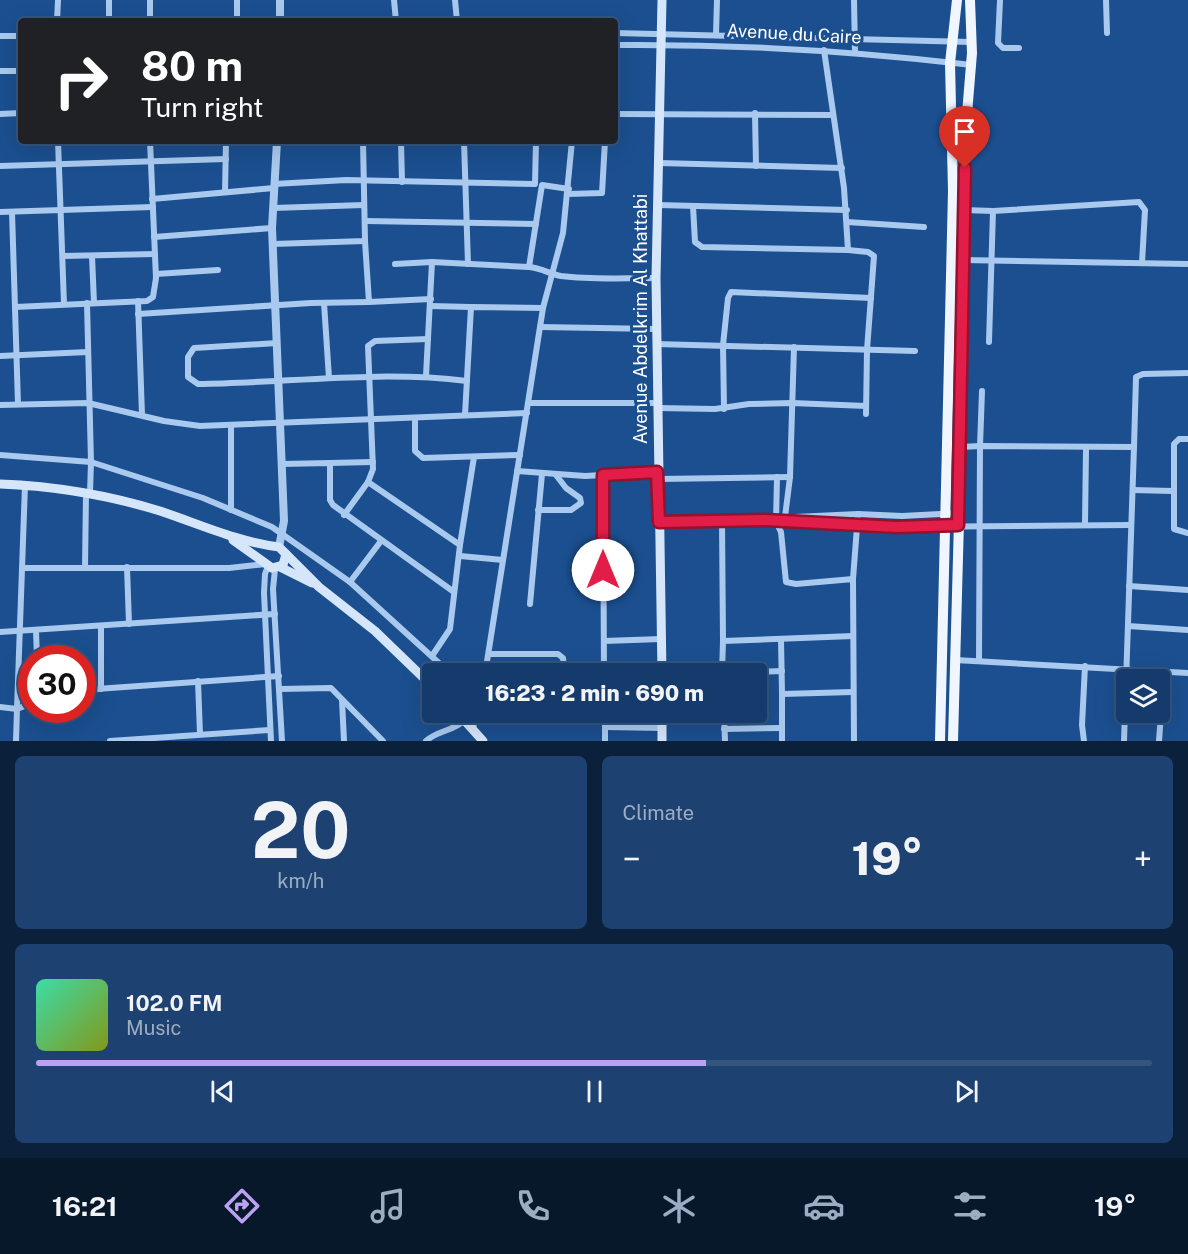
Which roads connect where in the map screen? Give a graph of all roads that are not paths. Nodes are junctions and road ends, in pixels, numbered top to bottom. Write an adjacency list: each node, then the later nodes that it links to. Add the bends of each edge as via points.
1 (58, 0): 15 (street)
2 (109, 0): 16 (street)
3 (150, 0): 17 (street)
4 (237, 0): 18 (street)
5 (280, 0): 19 (street)
6 (394, 0): 20 (street)
7 (455, 0): 21 (street)
8 (662, 0): 22 (main road, Avenue Abdelkrim Al Khattabi)
9 (717, 0): 25 (street)
10 (854, 0): 28 (street)
11 (957, 0): 29 (main road)
12 (970, 0): 30 (main road)
13 (1000, 0): 33 (street, via 998,43 1003,48)
14 (1106, 0): 24 (street)
15 (57, 18)
16 (109, 18)
17 (150, 18)
18 (237, 18)
19 (280, 18)
20 (396, 18)
21 (458, 18)
22 (662, 32): 23 (street, Avenue du Caire); 25 (street, Avenue du Caire); 32 (main road, Avenue Abdelkrim Al Khattabi)
23 (618, 33)
24 (1107, 33)
25 (716, 34): 28 (street, Avenue du Caire)
26 (0, 36): 27 (street)
27 (18, 36)
28 (854, 40): 29 (street, Avenue du Caire); 35 (street)
29 (952, 42): 30 (street, Avenue du Caire); 36 (main road)
30 (971, 42): 37 (main road)
31 (618, 45): 32 (street, Avenue du Caire)
32 (662, 45): 34 (street, Avenue du Caire); 41 (main road, Avenue Abdelkrim Al Khattabi)
33 (1019, 48)
34 (824, 50): 35 (street, Avenue du Caire); 45 (street)
35 (855, 52): 36 (street, Avenue du Caire)
36 (950, 63): 37 (street, Avenue du Caire); 182 (main road)
37 (972, 65): 78 (main road)
38 (0, 71): 39 (street)
39 (18, 71)
40 (18, 113): 43 (street)
41 (660, 113): 42 (street); 44 (street); 59 (main road, Avenue Abdelkrim Al Khattabi)
42 (755, 113): 45 (street); 61 (street)
43 (0, 114)
44 (618, 114)
45 (833, 115): 62 (street)
46 (58, 144): 58 (street)
47 (150, 144): 57 (street)
48 (226, 144): 56 (street)
49 (277, 144): 67 (street)
50 (363, 144): 63 (street)
51 (401, 144): 64 (street)
52 (464, 144): 65 (street)
53 (536, 144): 66 (street)
54 (572, 144): 69 (street)
55 (605, 144): 69 (street, via 602,194)
56 (226, 159): 57 (street); 68 (street)
57 (151, 160): 58 (street); 70 (street)
58 (58, 162): 60 (street); 76 (street)
59 (659, 163): 61 (street); 72 (main road, Avenue Abdelkrim Al Khattabi)
60 (0, 166)
61 (756, 166): 62 (street)
62 (842, 168): 77 (street)
63 (364, 180): 64 (street); 67 (street); 71 (street)
64 (402, 182): 65 (street)
65 (465, 182): 66 (street); 83 (street)
66 (538, 185): 69 (street); 85 (street)
67 (274, 186): 68 (street); 75 (street)
68 (225, 192): 70 (street)
69 (568, 192): 105 (street)
70 (152, 199): 74 (street)
71 (364, 205): 75 (street); 82 (street)
72 (657, 205): 73 (street); 106 (main road, Avenue Abdelkrim Al Khattabi)
73 (693, 206): 77 (street); 91 (street, via 695,242 702,247)
74 (153, 207): 76 (street); 88 (street)
75 (273, 208): 87 (street)
76 (61, 210): 81 (street); 93 (street)
77 (847, 210): 84 (street)
78 (964, 210): 79 (street); 95 (main road)
79 (993, 211): 96 (street); 98 (street, via 1139,202 1145,210)
80 (0, 212): 81 (street)
81 (12, 212): 115 (street)
82 (365, 220): 83 (street); 89 (street)
83 (466, 221): 85 (street); 100 (street)
84 (847, 222): 86 (street); 91 (street)
85 (536, 224): 102 (street)
86 (924, 227)
87 (272, 228): 88 (street); 90 (street)
88 (154, 237): 92 (street)
89 (365, 241): 90 (street); 109 (street)
90 (273, 244): 114 (street)
91 (848, 250): 107 (street, via 873,255)
92 (155, 254): 94 (street); 104 (street)
93 (63, 256): 94 (street); 113 (street)
94 (92, 256): 110 (street)
95 (962, 260): 96 (street); 157 (main road)
96 (991, 260): 98 (street); 122 (street)
97 (432, 262): 99 (street); 100 (street); 112 (street)
98 (1142, 263): 101 (street)
99 (395, 264)
100 (468, 264): 102 (street)
101 (1188, 264)
102 (530, 267): 105 (street)
103 (218, 270): 104 (street)
104 (156, 274): 108 (street, via 153,297)
105 (552, 274): 106 (street); 117 (street)
106 (656, 278): 120 (main road, Avenue Abdelkrim Al Khattabi)
107 (871, 298): 125 (street, via 731,292); 127 (street)
108 (138, 301): 110 (street); 118 (street)
109 (369, 302): 111 (street); 112 (street)
110 (90, 303): 113 (street); 129 (street)
111 (324, 303): 114 (street); 135 (street)
112 (431, 303): 116 (street); 121 (street)
113 (64, 304): 115 (street)
114 (275, 305): 118 (street); 123 (street)
115 (15, 307): 130 (street)
116 (471, 307): 117 (street); 137 (street)
117 (543, 308): 119 (street)
118 (138, 314): 149 (street)
119 (540, 327): 120 (street); 140 (street)
120 (656, 330): 124 (main road, Avenue Abdelkrim Al Khattabi)
121 (428, 339): 133 (street, via 371,343); 134 (street)
122 (989, 342)
123 (277, 343): 136 (street); 136 (street, via 194,348 187,370 191,380 198,384)
124 (656, 344): 125 (street); 144 (main road, Avenue Abdelkrim Al Khattabi)
125 (723, 345): 126 (street); 146 (street)
126 (794, 348): 127 (street); 141 (street)
127 (867, 350): 128 (street); 145 (street)
128 (915, 351)
129 (88, 352): 130 (street); 139 (street)
130 (16, 354): 131 (street); 142 (street)
131 (0, 356)
132 (1188, 374): 158 (street, via 1136,376)
133 (369, 375): 134 (street); 135 (street); 151 (street)
134 (426, 376): 137 (street)
135 (329, 378): 136 (street)
136 (278, 380): 153 (street)
137 (467, 381): 150 (street)
138 (982, 391): 156 (street)
139 (88, 403): 142 (street); 149 (street); 163 (street)
140 (529, 403): 144 (street); 147 (street)
141 (792, 403): 145 (street); 146 (street); 173 (street)
142 (18, 404): 143 (street)
143 (0, 405)
144 (656, 405): 146 (street); 171 (main road, Avenue Abdelkrim Al Khattabi)
145 (866, 406): 148 (street)
146 (724, 409)
147 (527, 413): 150 (street); 161 (street)
148 (866, 414)
149 (142, 415): 154 (street, via 181,424)
150 (465, 415): 152 (street)
151 (371, 418): 152 (street); 153 (street); 164 (street)
152 (415, 418): 162 (street, via 418,456)
153 (279, 422): 154 (street); 166 (street)
154 (231, 425): 180 (street)
155 (1188, 439): 178 (street, via 1174,444)
156 (980, 446): 157 (street); 159 (street); 191 (street)
157 (961, 447): 182 (main road)
158 (1134, 447): 159 (street); 177 (street)
159 (1086, 448): 192 (street)
160 (0, 455): 163 (street)
161 (520, 455): 162 (street); 167 (street)
162 (474, 457): 198 (street)
163 (91, 462): 179 (street); 180 (street)
164 (373, 462): 165 (street); 174 (street)
165 (330, 463): 166 (street); 184 (street, via 330,500)
166 (281, 464): 194 (street)
167 (517, 471): 168 (street); 201 (street)
168 (542, 474): 169 (street); 181 (street)
169 (556, 475): 170 (street); 181 (street, via 581,503 571,510)
170 (603, 475): 171 (street); 225 (street)
171 (657, 475): 172 (street); 186 (main road, Avenue Abdelkrim Al Khattabi)
172 (777, 477): 173 (street); 185 (street)
173 (790, 477): 185 (street)
174 (368, 482): 184 (street); 198 (street)
175 (0, 484): 176 (main road)
176 (25, 485): 179 (main road); 204 (street)
177 (1133, 489): 178 (street); 193 (street)
178 (1172, 491): 195 (street, via 1173,528)
179 (88, 493): 196 (main road, via 159,511); 205 (street)
180 (231, 510): 194 (street)
181 (538, 510): 212 (street)
182 (953, 513): 183 (street); 189 (main road); 190 (main road)
183 (858, 514): 185 (street); 188 (street)
184 (344, 515): 197 (street)
185 (780, 519): 187 (street); 188 (street); 206 (street, via 786,582)
186 (659, 522): 187 (street); 223 (main road, Avenue Abdelkrim Al Khattabi)
187 (722, 522): 226 (street)
188 (857, 525): 189 (street); 206 (street)
189 (947, 525): 190 (street); 284 (main road)
190 (958, 525): 191 (street); 230 (main road)
191 (980, 525): 192 (street); 231 (street)
192 (1085, 525): 193 (street)
193 (1130, 525): 208 (street)
194 (283, 532): 199 (street); 207 (street)
195 (1188, 533)
196 (223, 534): 199 (main road); 202 (main road)
197 (381, 541): 207 (street); 211 (street)
198 (460, 545): 200 (street)
199 (278, 549): 202 (main road, via 265,553); 202 (main road, via 285,561); 209 (main road)
200 (460, 556): 201 (street); 211 (street)
201 (503, 560): 228 (street)
202 (271, 565): 203 (street); 209 (main road); 213 (street, via 264,580); 214 (street)
203 (127, 567): 205 (street); 215 (street)
204 (23, 568): 205 (street); 221 (street)
205 (85, 568)
206 (853, 579): 222 (street)
207 (350, 582): 229 (street)
208 (1129, 586): 210 (street); 217 (street)
209 (319, 587): 245 (main road, via 375,631)
210 (1188, 590)
211 (454, 592): 229 (street, via 450,629)
212 (530, 604)
213 (264, 615): 214 (street); 215 (street); 246 (street)
214 (275, 615): 244 (street)
215 (129, 624): 216 (street)
216 (100, 626): 219 (street); 248 (street)
217 (1128, 626): 218 (street); 239 (street)
218 (1188, 630)
219 (36, 631): 221 (street); 227 (street)
220 (0, 632): 221 (street)
221 (19, 632): 255 (street)
222 (853, 636): 224 (street); 251 (street)
223 (661, 639): 225 (street); 236 (main road, Avenue Abdelkrim Al Khattabi)
224 (781, 639): 226 (street); 240 (street)
225 (604, 641): 235 (street)
226 (723, 641): 237 (street)
227 (37, 645)
228 (489, 654): 233 (street); 234 (street, via 558,654)
229 (432, 656): 232 (street)
230 (955, 660): 231 (street); 285 (main road)
231 (979, 660): 238 (street)
232 (439, 663)
233 (487, 663)
234 (564, 663)
235 (604, 663)
236 (662, 663)
237 (722, 663)
238 (1085, 666): 239 (street); 286 (street)
239 (1127, 669)
240 (782, 671): 241 (street); 252 (street)
241 (767, 672)
242 (1170, 673): 243 (street)
243 (1188, 673)
244 (279, 676): 246 (street); 250 (street)
245 (422, 676)
246 (268, 677): 247 (street); 269 (street)
247 (198, 681): 248 (street); 270 (street)
248 (101, 688): 249 (street)
249 (96, 689)
250 (280, 689): 253 (street, via 328,687); 274 (street)
251 (853, 692): 252 (street); 283 (street)
252 (782, 694): 266 (street)
253 (342, 699): 275 (street); 276 (street)
254 (0, 707): 255 (street)
255 (17, 709): 271 (street)
256 (461, 723): 277 (street)
257 (468, 723): 267 (main road)
258 (474, 723): 267 (street)
259 (605, 723): 264 (street)
260 (662, 723): 265 (main road)
261 (724, 723): 268 (street)
262 (1125, 723): 287 (street)
263 (1160, 723): 288 (street)
264 (605, 727): 265 (street); 279 (street)
265 (662, 728): 280 (main road)
266 (782, 728): 268 (street); 282 (street)
267 (473, 729): 278 (main road)
268 (724, 729): 281 (street)
269 (270, 730): 270 (street); 273 (street)
270 (205, 736): 272 (street)
271 (16, 741)
272 (110, 741)
273 (271, 741)
274 (282, 741)
275 (345, 741)
276 (383, 741)
277 (426, 741)
278 (483, 741)
279 (605, 741)
280 (662, 741)
281 (725, 741)
282 (782, 741)
283 (854, 741)
284 (940, 741)
285 (953, 741)
286 (1084, 741)
287 (1124, 741)
288 (1159, 741)

